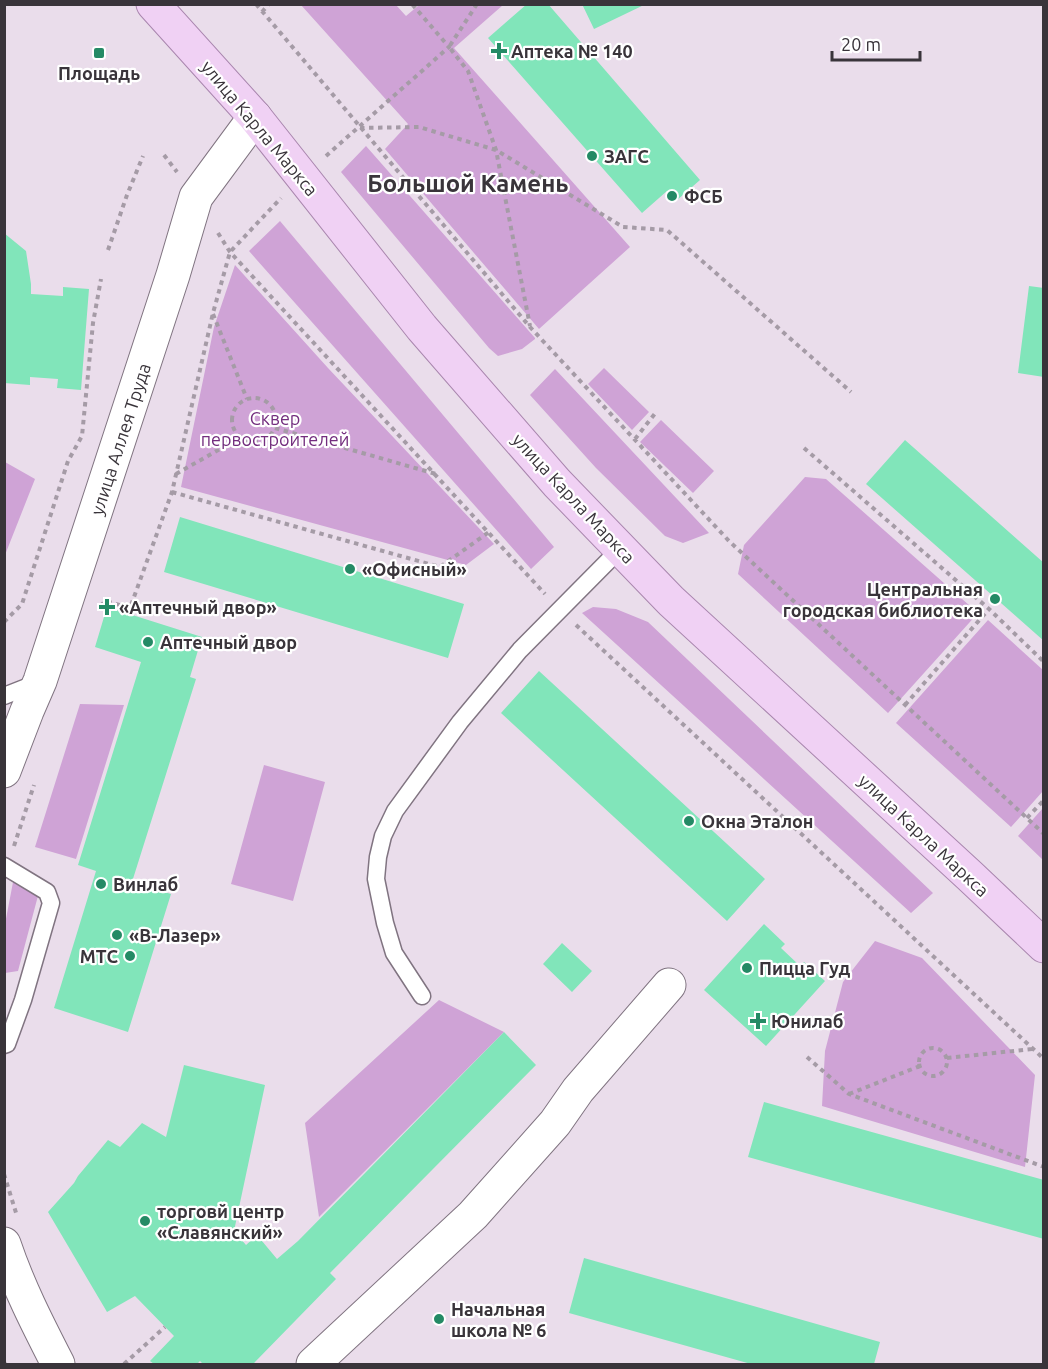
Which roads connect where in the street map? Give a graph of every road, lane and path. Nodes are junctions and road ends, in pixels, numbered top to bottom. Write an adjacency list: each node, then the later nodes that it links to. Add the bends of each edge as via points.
1 (153, 4): 8 (main road, улица Карла Маркса)
2 (256, 4): 6 (path)
3 (269, 4): 6 (path)
4 (412, 4): 7 (path)
5 (477, 4): 7 (path)
6 (262, 12): 9 (path)
7 (449, 47): 9 (path); 10 (path, via 468,71)
8 (255, 117): 13 (main road, улица Карла Маркса); 14 (street, улица Аллея Труда)
9 (359, 128): 10 (path, via 419,127); 13 (path); 19 (path)
10 (496, 150): 19 (path); 20 (path, via 623,227 668,230)
11 (164, 154): 14 (path)
12 (143, 156): 15 (path)
13 (302, 177): 16 (path); 31 (main road, улица Карла Маркса, via 422,328 557,483)
14 (196, 197): 16 (path); 37 (street, улица Аллея Труда)
15 (108, 250)
16 (230, 252): 18 (path); 27 (path)
17 (101, 279): 35 (path, via 82,436 68,461 22,604)
18 (213, 313): 21 (path); 28 (path)
19 (530, 327): 25 (path)
20 (851, 392)
21 (247, 399): 23 (path, via 257,398 270,404 276,418); 24 (path, via 238,405 232,417)
22 (657, 411): 25 (path)
23 (275, 428): 24 (path, via 257,442); 27 (path)
24 (241, 437): 28 (path)
25 (635, 439): 39 (path, via 729,541)
26 (804, 448): 32 (path)
27 (436, 474): 30 (path)
28 (176, 475): 29 (path)
29 (172, 492): 30 (path, via 440,567); 34 (path, via 130,608 106,601)
30 (489, 532): 33 (path)
31 (621, 548): 33 (lane); 46 (main road, улица Карла Маркса, via 671,601)
32 (989, 609): 36 (path); 39 (path)
33 (560, 610): 48 (lane, via 520,650 460,722 395,811 383,836 376,879 385,923 394,953); 50 (path)
34 (96, 615)
35 (4, 622)
36 (1044, 662)
37 (40, 681): 38 (lane); 40 (street, улица Аллея Труда)
38 (4, 696)
39 (905, 705): 43 (path)
40 (4, 771)
41 (38, 775): 45 (path)
42 (1044, 800): 43 (path)
43 (1027, 818): 44 (path)
44 (1044, 834)
45 (6, 867): 49 (lane, via 47,892 51,903 23,1000)
46 (1044, 946)
47 (669, 986): 61 (street, via 473,1215)
48 (422, 996)
49 (4, 1045)
50 (1033, 1049): 52 (path); 53 (path)
51 (807, 1057): 55 (path)
52 (947, 1058): 54 (path, via 942,1073 931,1076); 54 (path, via 941,1049 929,1048 921,1055)
53 (1044, 1059)
54 (920, 1066): 55 (path)
55 (849, 1094): 56 (path)
56 (1044, 1167)
57 (4, 1244): 59 (street)
58 (165, 1327): 60 (path)
59 (58, 1365)
60 (124, 1365)
61 (313, 1365)

